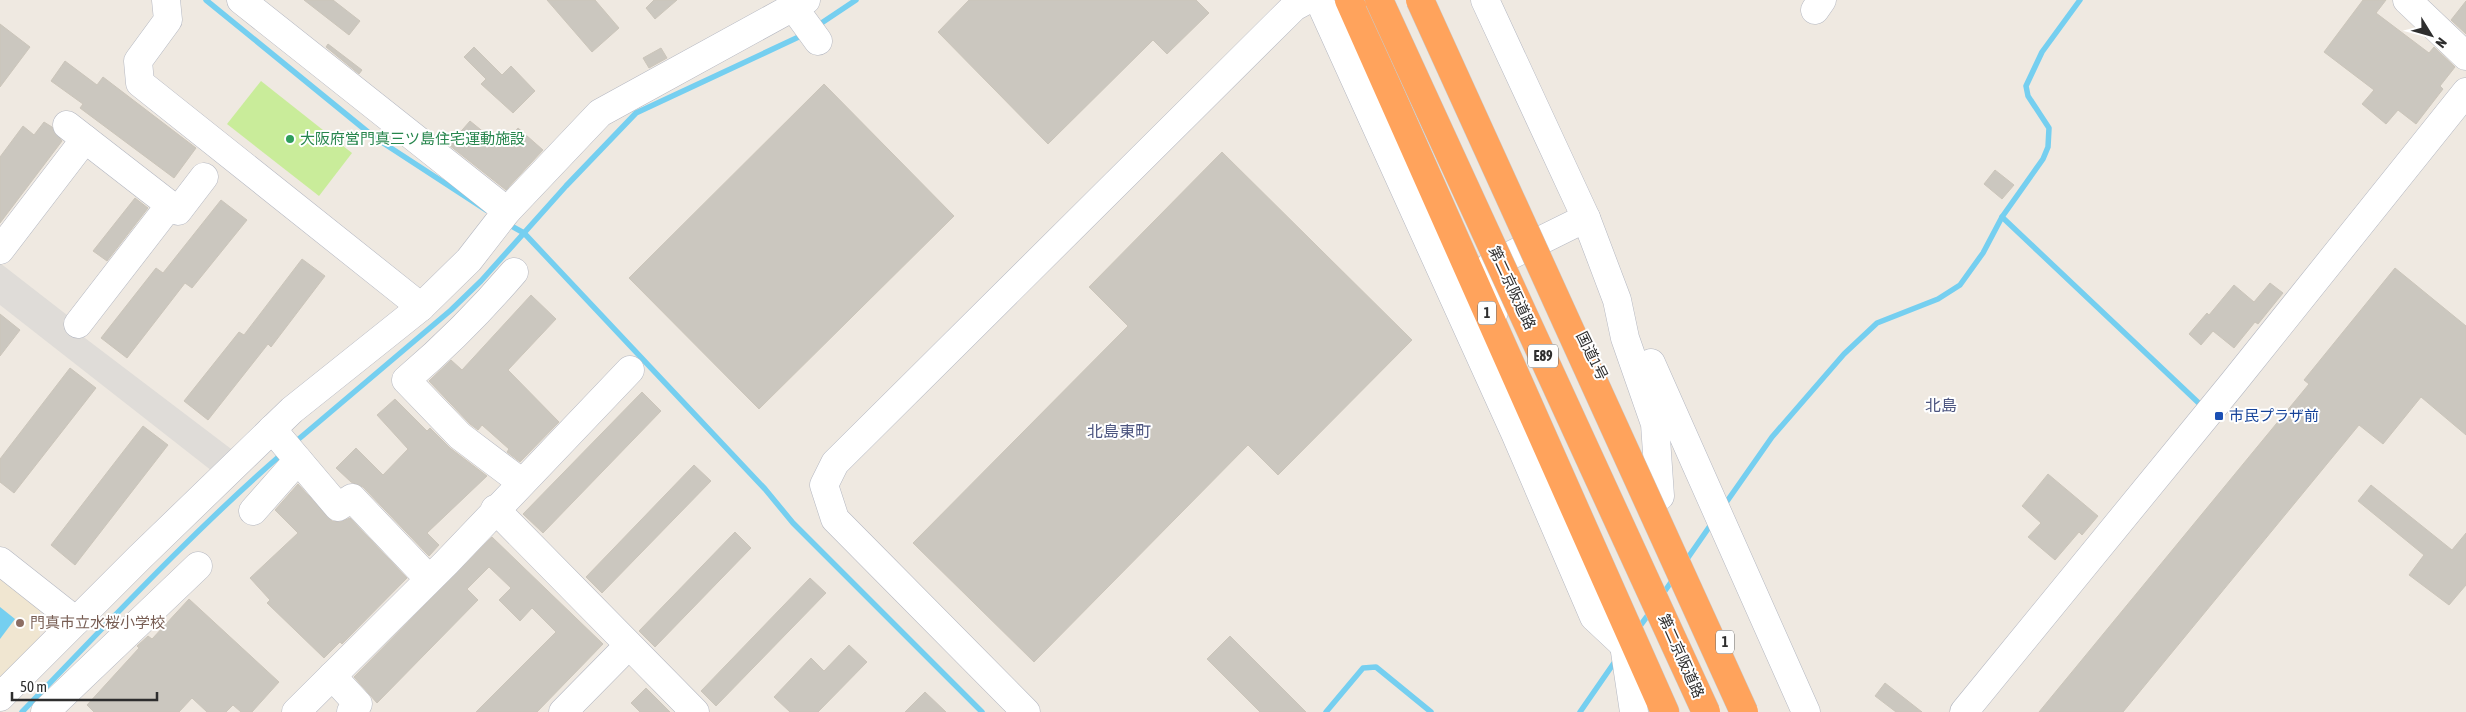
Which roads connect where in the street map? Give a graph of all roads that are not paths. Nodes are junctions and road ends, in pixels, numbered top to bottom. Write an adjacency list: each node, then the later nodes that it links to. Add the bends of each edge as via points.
1 (166, 0): 25 (street, via 168,20 138,61 140,83)
2 (241, 0): 19 (street)
3 (1307, 0): 48 (street, via 1294,7 835,462 824,485 834,519)
4 (1319, 0): 28 (street)
5 (1349, 0): 28 (highway, 1)
6 (1380, 0): 51 (highway, 第二京阪道路 / E89, bridge)
7 (1420, 0): 52 (highway, E89, bridge)
8 (1428, 0): 21 (highway, 国道1号 / 1, via 1452,64)
9 (1472, 0): 13 (street)
10 (1485, 0): 13 (street)
11 (2407, 0): 15 (street)
12 (800, 4): 14 (street); 19 (street, via 600,113)
13 (1500, 34): 20 (street)
14 (818, 41)
15 (2466, 56)
16 (2466, 92): 55 (street)
17 (204, 177): 18 (street, via 178,211)
18 (170, 205): 22 (street, via 76,132); 26 (street)
19 (507, 211): 23 (street)
20 (1586, 218): 21 (street); 24 (street)
21 (1538, 242): 28 (street, via 1491,265 1483,290 1534,388 1542,413); 32 (highway, 国道1号 / 1)
22 (0, 250)
23 (469, 260): 25 (street); 31 (street, via 508,278 478,314 406,380 460,436)
24 (1617, 300): 32 (street, via 1625,338 1655,424); 54 (street, via 1626,310 1644,346)
25 (421, 307): 29 (street)
26 (78, 324)
27 (630, 370): 31 (street)
28 (1524, 426): 40 (highway, 1)
29 (272, 429): 30 (street); 38 (street)
30 (298, 460): 34 (street); 37 (street, via 338,507 352,498)
31 (521, 482): 33 (street)
32 (1660, 496): 53 (highway, 国道1号 / 1)
33 (495, 509): 37 (street); 39 (street)
34 (253, 511)
35 (0, 560): 38 (street)
36 (198, 566): 43 (street)
37 (429, 580): 41 (street)
38 (76, 621): 42 (street)
39 (628, 646): 46 (street); 47 (street)
40 (1631, 646): 49 (street); 50 (highway, 1)
41 (332, 676): 44 (street); 45 (street, via 358,704)
42 (0, 697)
43 (61, 707)
44 (296, 712)
45 (351, 712)
46 (563, 712)
47 (695, 712)
48 (1026, 712)
49 (1634, 712)
50 (1664, 712)
51 (1706, 712)
52 (1744, 712)
53 (1758, 712)
54 (1806, 712)
55 (1964, 712)

